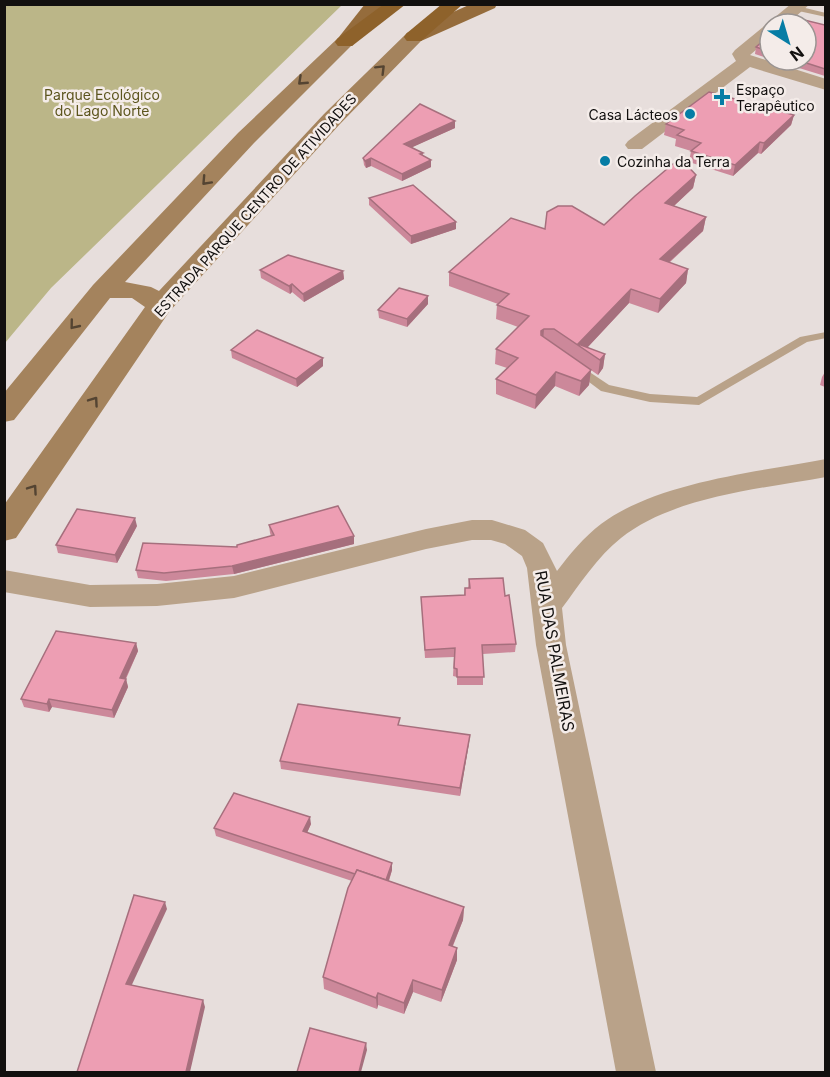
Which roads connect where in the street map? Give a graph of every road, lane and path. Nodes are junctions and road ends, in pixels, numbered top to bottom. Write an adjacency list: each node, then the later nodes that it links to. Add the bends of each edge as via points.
1 (375, 4): 9 (main road)
2 (397, 4): 9 (highway)
3 (454, 4): 7 (highway)
4 (488, 4): 7 (main road)
5 (799, 6): 6 (lane)
6 (825, 15)
7 (414, 37): 14 (main road, ESTRADA PARQUE CENTRO DE ATIVIDADES, one-way to 7, via 332,119)
8 (758, 39): 10 (street, via 741,54)
9 (345, 42): 13 (main road, one-way to 13, via 246,138)
10 (747, 61): 11 (street); 12 (street)
11 (825, 85)
12 (635, 145)
13 (102, 291): 14 (main road, via 146,293); 17 (main road, one-way to 17)
14 (159, 308): 19 (main road, ESTRADA PARQUE CENTRO DE ATIVIDADES, one-way to 14)
15 (825, 335): 16 (lane, via 804,339 699,401 650,398 605,388)
16 (566, 360)
17 (4, 413)
18 (825, 468): 21 (street, via 699,494 642,512 612,530 584,556)
19 (4, 530)
20 (4, 581): 21 (street, RUA DAS PALMEIRAS, via 90,596 234,588 426,539 492,530 515,537 532,550 542,568)
21 (548, 604): 22 (street, RUA DAS PALMEIRAS, via 551,645)
22 (636, 1072)

